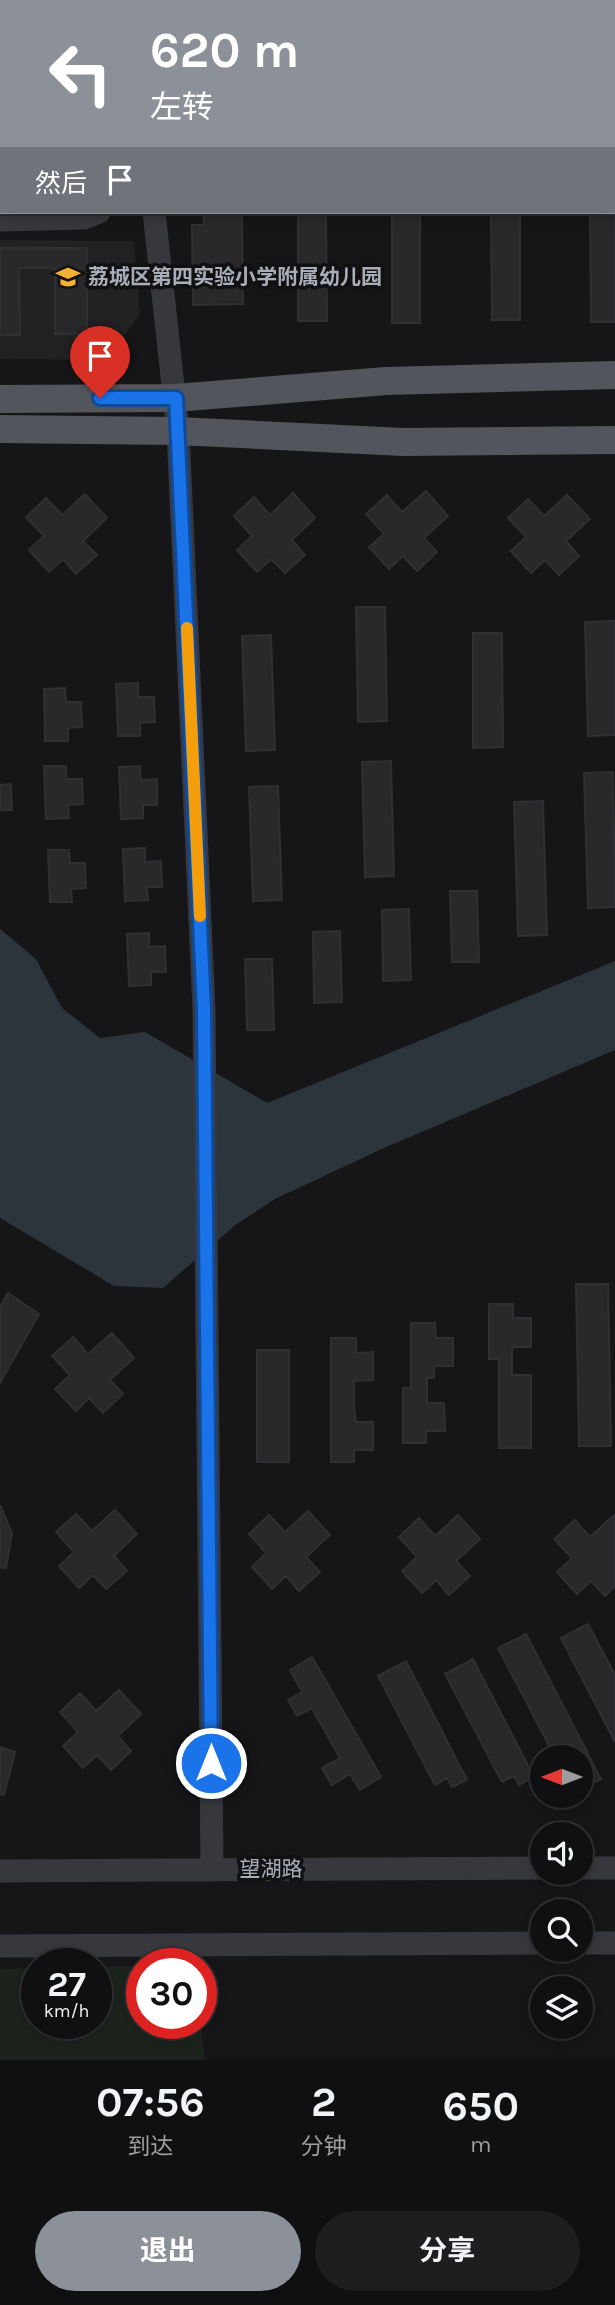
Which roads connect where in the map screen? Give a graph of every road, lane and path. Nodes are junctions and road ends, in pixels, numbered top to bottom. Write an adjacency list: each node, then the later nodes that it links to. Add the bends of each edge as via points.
1 (94, 214): 3 (street)
2 (154, 214): 5 (street)
3 (0, 220)
4 (615, 375): 5 (main road, via 386,381)
5 (176, 398): 6 (main road); 8 (street)
6 (0, 399)
7 (0, 429): 8 (main road)
8 (178, 431): 9 (main road, via 403,442); 13 (street, via 204,1010)
9 (615, 440)
10 (530, 1868): 13 (street, 望湖路)
11 (593, 1868): 12 (street)
12 (615, 1868)
13 (212, 1870): 14 (street, 望湖路)
14 (0, 1871)
15 (530, 1943): 18 (street)
16 (593, 1943): 17 (street)
17 (615, 1943)
18 (0, 1946)

